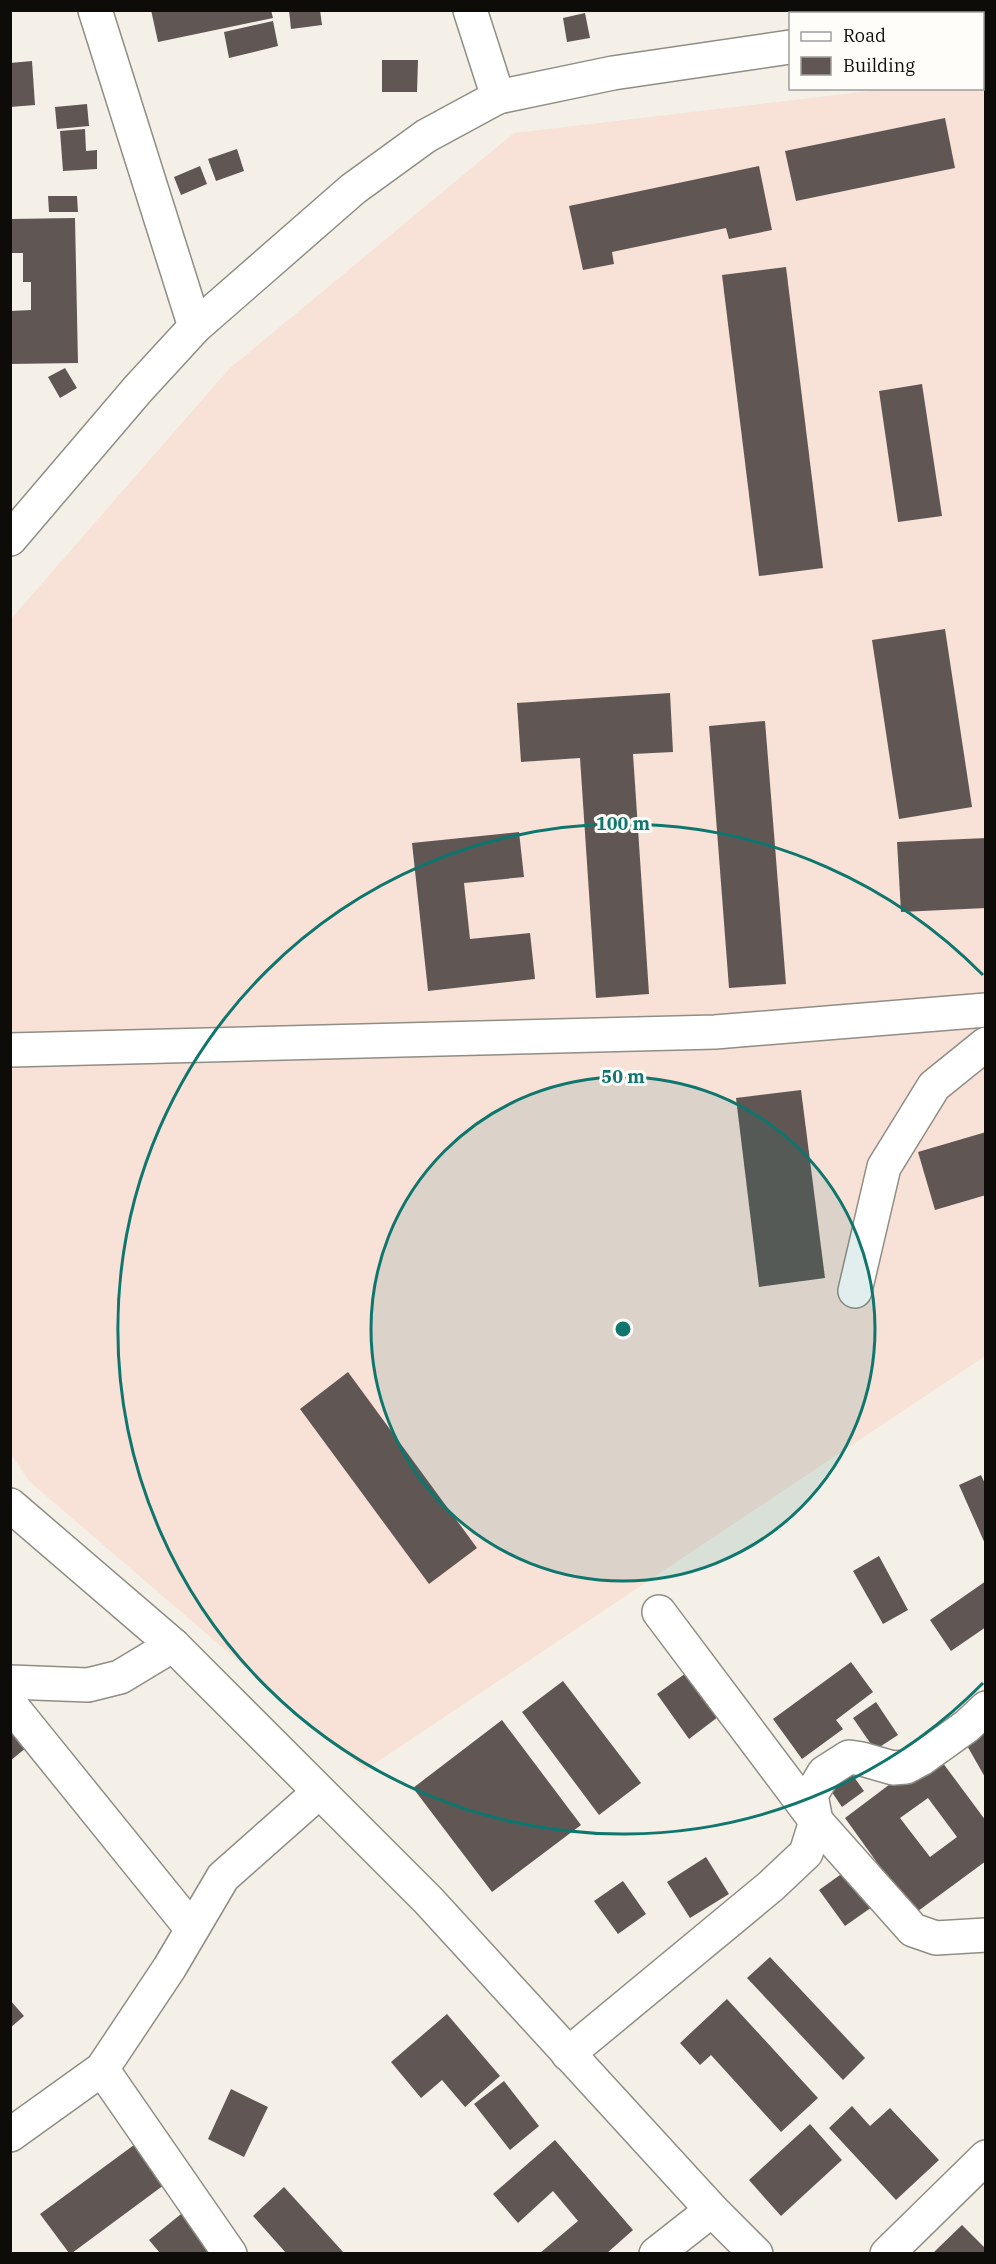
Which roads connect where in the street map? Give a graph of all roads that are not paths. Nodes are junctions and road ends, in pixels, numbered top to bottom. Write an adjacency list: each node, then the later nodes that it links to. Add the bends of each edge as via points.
1 (95, 10): 5 (street)
2 (470, 10): 4 (street)
3 (789, 47): 4 (street, via 613,73)
4 (498, 97): 5 (street, via 426,136 353,189)
5 (195, 327): 6 (street)
6 (12, 535)
7 (986, 1010): 9 (street, via 715,1032)
8 (986, 1044): 10 (street, via 934,1086 884,1167)
9 (10, 1050)
10 (855, 1292)
11 (10, 1505): 13 (street)
12 (659, 1612): 18 (street)
13 (173, 1645): 14 (street, via 120,1677 88,1685); 17 (street)
14 (10, 1682)
15 (10, 1704): 19 (street)
16 (986, 1708): 18 (street, via 967,1726 906,1767 893,1768 849,1758 835,1764 824,1773 811,1795)
17 (319, 1792): 19 (street, via 223,1877); 21 (street, via 428,1900)
18 (816, 1821): 20 (street, via 914,1930 936,1938); 21 (street, via 806,1853 771,1886)
19 (192, 1929): 22 (street)
20 (986, 1935)
21 (568, 2054): 25 (street)
22 (102, 2069): 23 (street); 26 (street)
23 (10, 2136)
24 (986, 2157): 29 (street)
25 (712, 2210): 27 (street); 28 (street)
26 (230, 2253)
27 (656, 2253)
28 (756, 2253)
29 (887, 2253)

